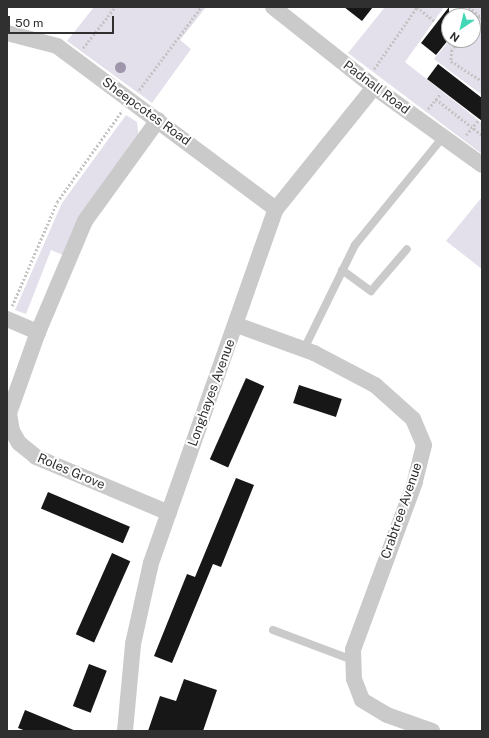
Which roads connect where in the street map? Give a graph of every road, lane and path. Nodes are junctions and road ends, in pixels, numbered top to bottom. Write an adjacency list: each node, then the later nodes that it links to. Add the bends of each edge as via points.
1 (115, 7): 8 (path)
2 (201, 7): 11 (path)
3 (273, 7): 10 (street, Padnall Road)
4 (417, 7): 5 (path); 10 (path)
5 (434, 21)
6 (7, 33): 8 (street, Sheepcotes Road, via 57,46)
7 (454, 48): 9 (path, via 451,62)
8 (74, 59): 14 (street, Sheepcotes Road)
9 (482, 81)
10 (370, 84): 18 (street, Padnall Road); 21 (street, Longhayes Avenue)
11 (133, 96)
12 (436, 99): 16 (path)
13 (124, 109): 24 (path, via 57,202)
14 (158, 120): 21 (street, Sheepcotes Road); 26 (street, Roles Grove, via 85,221)
15 (478, 120): 16 (path)
16 (472, 127): 17 (path); 19 (path)
17 (482, 135)
18 (443, 137): 19 (street, Padnall Road); 23 (lane, via 355,245)
19 (456, 147): 20 (street, Padnall Road)
20 (482, 165)
21 (276, 209): 25 (street, Longhayes Avenue)
22 (407, 248): 23 (lane, via 371,291)
23 (342, 270): 27 (lane)
24 (9, 314): 26 (street)
25 (237, 325): 27 (street, Crabtree Avenue); 28 (street, Longhayes Avenue)
26 (38, 332): 28 (street, Roles Grove, via 10,404 9,422 19,443 44,461)
27 (304, 349): 30 (street, Crabtree Avenue, via 375,385 413,419 424,445 415,482 353,650)
28 (169, 513): 32 (street, Longhayes Avenue, via 140,604)
29 (273, 630): 30 (lane)
30 (353, 660): 31 (street, Crabtree Avenue, via 354,679 362,700 387,715)
31 (425, 730)
32 (125, 731)

